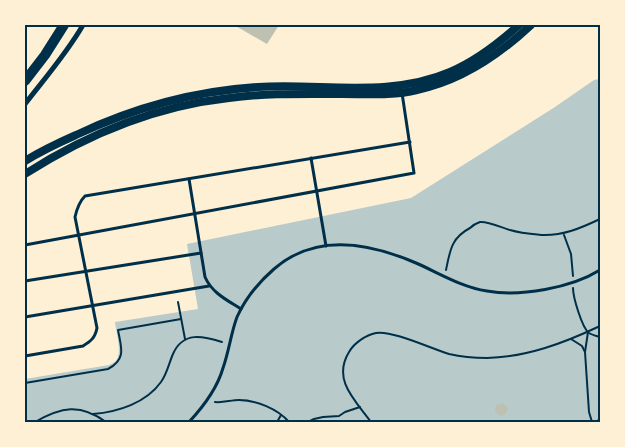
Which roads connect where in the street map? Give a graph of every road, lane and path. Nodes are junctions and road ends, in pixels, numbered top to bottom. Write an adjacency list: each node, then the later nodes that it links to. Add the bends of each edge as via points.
1 (64, 25): 5 (highway)
2 (82, 25): 7 (street, via 56,66)
3 (519, 25): 6 (street, via 487,51 451,72)
4 (531, 25): 6 (street, via 494,55 450,80 417,90)
5 (25, 81)
6 (402, 88): 8 (lane); 10 (street, via 259,87 199,94 103,122); 11 (street, via 390,94 261,94 206,101 119,125)
7 (25, 104)
8 (410, 142): 9 (lane); 13 (lane, via 414,173)
9 (311, 158): 12 (lane); 13 (lane)
10 (25, 161)
11 (25, 174)
12 (189, 178): 14 (lane); 16 (lane, via 85,196 75,217)
13 (317, 191): 14 (lane); 18 (lane)
14 (194, 214): 16 (lane); 19 (lane)
15 (600, 219): 22 (path, via 570,232 548,235 527,234 480,222 457,236)
16 (79, 235): 17 (lane); 21 (lane)
17 (25, 245)
18 (326, 246): 22 (lane, via 371,248); 27 (lane, via 286,259 266,276)
19 (201, 253): 21 (lane); 24 (lane)
20 (600, 270): 22 (lane, via 578,281 509,294 466,286)
21 (86, 271): 23 (lane); 26 (lane)
22 (445, 277)
23 (25, 281)
24 (209, 286): 26 (lane); 27 (lane)
25 (178, 302): 29 (path)
26 (93, 306): 28 (lane); 36 (lane, via 98,328 91,341 83,346)
27 (241, 309): 34 (lane)
28 (25, 317)
29 (181, 318): 32 (path); 37 (path, via 118,330 119,362 108,369)
30 (600, 326): 31 (path)
31 (588, 332): 33 (path); 35 (path)
32 (185, 339): 34 (path, via 208,337); 40 (path, via 174,351 161,382 151,392 125,407)
33 (571, 339): 35 (path); 39 (path, via 518,354 468,358 377,332 350,349 342,368 342,378)
34 (229, 344): 38 (lane, via 218,382)
35 (585, 352): 50 (path)
36 (25, 356)
37 (25, 383)
38 (207, 400): 41 (path, via 217,403 251,402); 45 (lane)
39 (360, 407): 48 (path, via 339,416); 49 (path)
40 (94, 414): 43 (path, via 68,408); 44 (path)
41 (282, 415): 46 (path); 47 (path)
42 (600, 418): 51 (path)
43 (35, 422)
44 (106, 422)
45 (189, 422)
46 (277, 422)
47 (289, 422)
48 (308, 422)
49 (371, 422)
50 (592, 422)
51 (599, 422)

